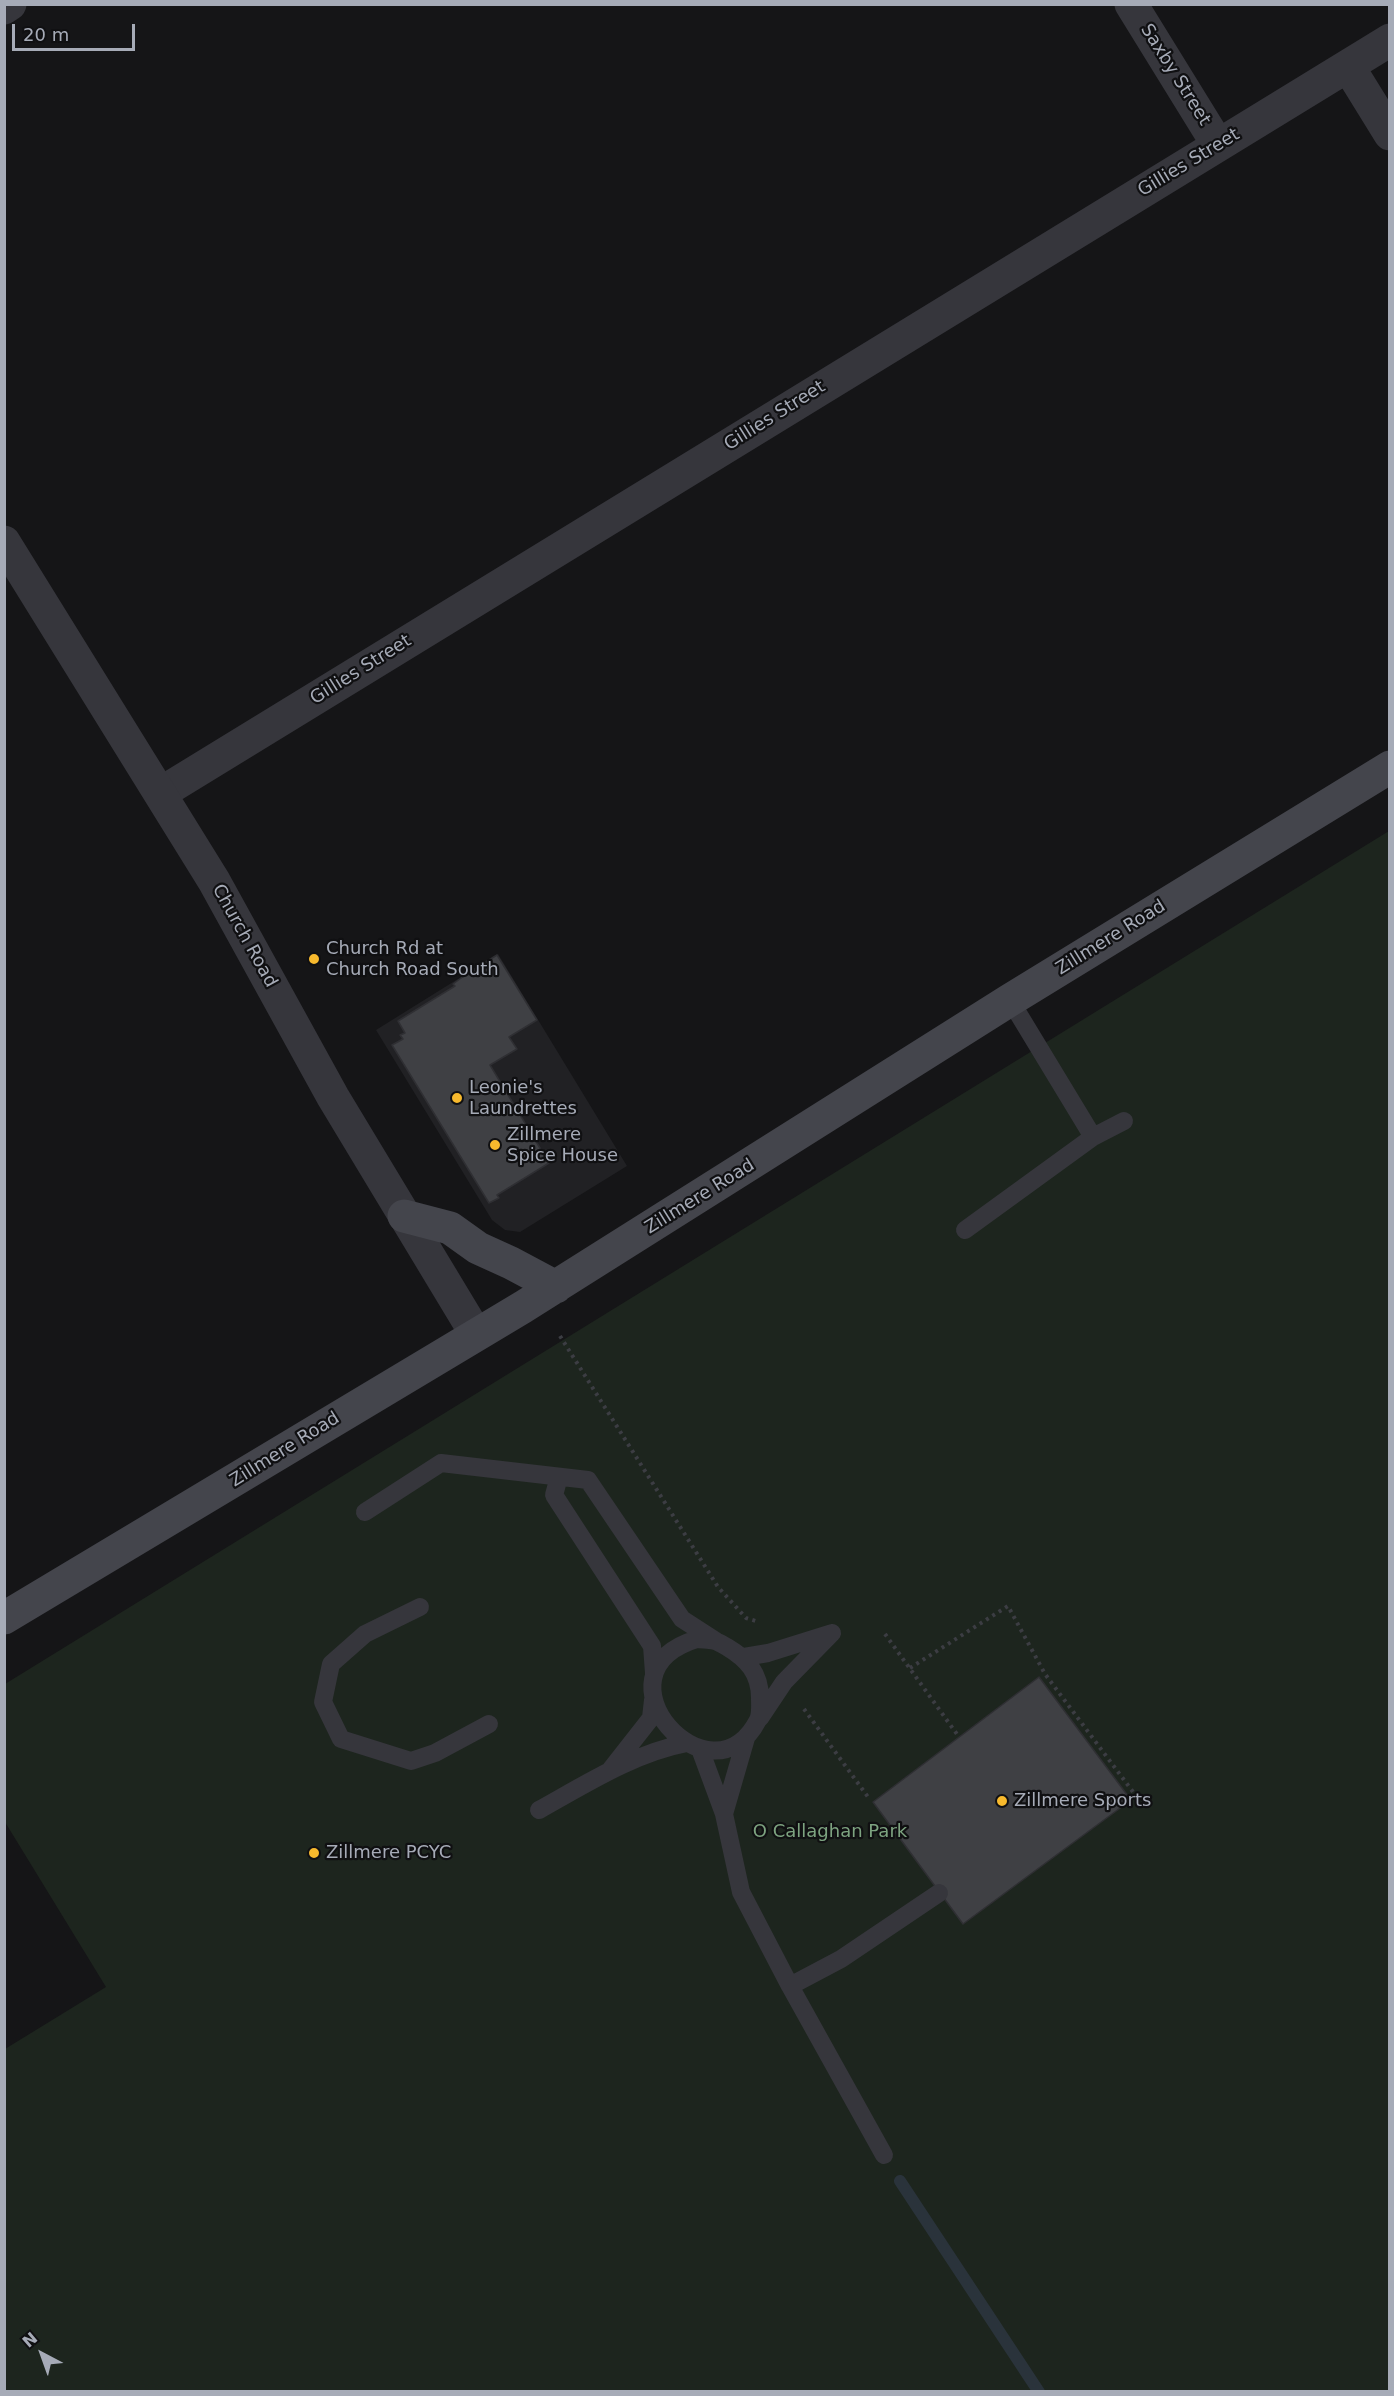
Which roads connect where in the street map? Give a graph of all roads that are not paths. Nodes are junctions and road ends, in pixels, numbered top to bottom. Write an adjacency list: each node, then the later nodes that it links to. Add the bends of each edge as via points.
1 (10, 4): 3 (street)
2 (1131, 4): 7 (street, Saxby Street)
3 (4, 8)
4 (1389, 40): 5 (street, Gillies Street)
5 (1348, 66): 6 (street); 7 (street, Gillies Street)
6 (1389, 134)
7 (1218, 145): 10 (street, Gillies Street)
8 (4, 542): 10 (street, Church Road)
9 (1389, 767): 11 (main road, Zillmere Road)
10 (160, 793): 14 (street, Church Road)
11 (1010, 1000): 13 (lane); 16 (main road, Zillmere Road)
12 (1124, 1121): 13 (lane)
13 (1093, 1137): 15 (lane)
14 (404, 1216): 16 (main road, via 450,1228 478,1248); 17 (street, Church Road)
15 (965, 1230)
16 (556, 1287): 17 (main road, Zillmere Road)
17 (476, 1334): 21 (main road, Zillmere Road)
18 (559, 1477): 19 (lane, via 441,1463); 22 (lane, via 588,1480 682,1619); 24 (lane, via 554,1495 652,1646)
19 (365, 1512)
20 (420, 1607): 27 (lane, via 365,1634 331,1664 323,1702 341,1739 411,1761 435,1753)
21 (4, 1618)
22 (716, 1641): 23 (lane); 24 (lane, via 697,1639 677,1645 661,1659)
23 (744, 1657): 26 (lane, via 760,1686); 26 (lane, via 832,1633 784,1682)
24 (654, 1677): 25 (lane)
25 (653, 1696): 29 (lane, via 660,1718 675,1736); 30 (lane, via 651,1718)
26 (760, 1718): 28 (lane)
27 (489, 1724)
28 (746, 1738): 29 (lane, via 725,1749); 32 (lane)
29 (693, 1746): 30 (lane, via 670,1746); 32 (lane)
30 (610, 1770): 31 (lane)
31 (539, 1810)
32 (724, 1814): 34 (lane, via 741,1892)
33 (939, 1893): 34 (lane, via 841,1959)
34 (790, 1986): 35 (lane)
35 (885, 2155)

